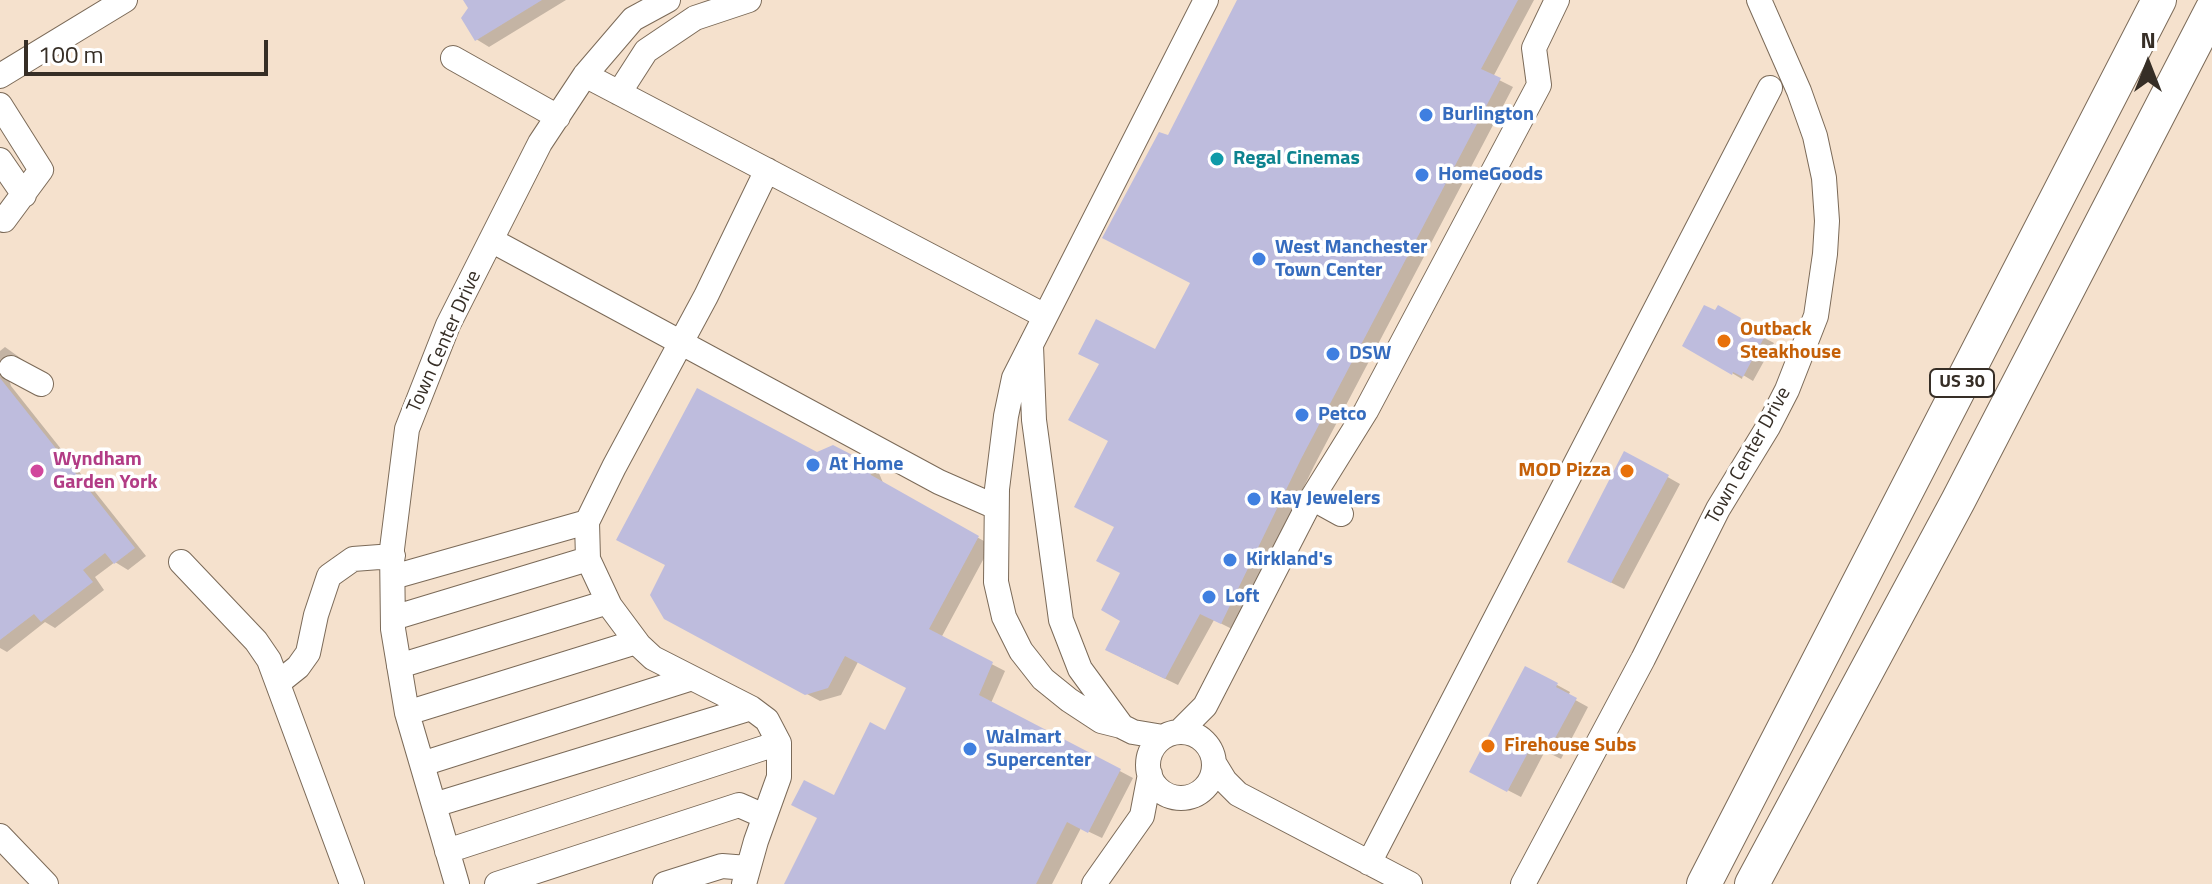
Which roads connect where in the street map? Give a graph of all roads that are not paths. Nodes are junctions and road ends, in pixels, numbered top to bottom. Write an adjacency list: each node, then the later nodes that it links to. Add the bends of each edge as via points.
1 (125, 0): 12 (street)
2 (668, 0): 8 (street, Town Center Drive)
3 (749, 0): 14 (street, via 695,18 646,51)
4 (1206, 0): 22 (street)
5 (1557, 0): 29 (street, via 1534,48 1539,85 1366,411)
6 (1759, 0): 70 (street, Town Center Drive, via 1799,91 1824,178 1827,221 1816,316 1787,390 1718,509)
7 (2159, 0): 52 (highway, US 30 / US 30)
8 (638, 7): 11 (street, Town Center Drive)
9 (2212, 10): 73 (highway, US 30 / US 30)
10 (453, 58): 16 (street)
11 (585, 75): 14 (street); 16 (street, Town Center Drive)
12 (0, 76)
13 (1770, 88): 61 (street)
14 (619, 93): 18 (street)
15 (0, 105): 19 (street, via 41,170)
16 (558, 117): 21 (street, Town Center Drive)
17 (0, 160): 19 (street)
18 (767, 170): 22 (street); 23 (street)
19 (24, 195): 20 (street)
20 (4, 220)
21 (491, 240): 23 (street); 35 (street, Town Center Drive, via 448,325 407,429)
22 (1045, 316): 24 (street)
23 (682, 343): 30 (street, via 939,482); 32 (street)
24 (1031, 346): 27 (street); 28 (street, via 1014,378)
25 (11, 368): 26 (street)
26 (41, 384)
27 (1036, 441): 28 (street); 42 (street, via 1061,620)
28 (1002, 443): 30 (street)
29 (1312, 498): 31 (street); 44 (street)
30 (996, 507): 43 (street, via 996,582 1004,617 1032,668)
31 (1341, 514)
32 (587, 522): 33 (street); 35 (street)
33 (588, 559): 36 (street); 37 (street)
34 (181, 562): 41 (street, via 256,641)
35 (393, 567): 37 (street, Town Center Drive); 41 (street, via 353,559 329,576 308,653)
36 (608, 602): 38 (street); 39 (street)
37 (393, 618): 39 (street, Town Center Drive)
38 (636, 642): 40 (street, via 653,658); 46 (street)
39 (399, 666): 46 (street, Town Center Drive)
40 (692, 678): 45 (street); 51 (street)
41 (278, 683): 65 (street)
42 (1090, 685): 43 (street); 47 (street)
43 (1069, 700): 47 (street, via 1101,721)
44 (1205, 706): 48 (street); 50 (street)
45 (751, 708): 49 (street, via 767,720); 56 (street)
46 (407, 713): 51 (street, Town Center Drive)
47 (1127, 729): 48 (street); 53 (street)
48 (1171, 734): 50 (street, via 1195,735); 53 (street, via 1152,749)
49 (779, 743): 57 (street, via 779,777); 60 (street)
50 (1211, 754): 54 (street); 55 (street, via 1211,780)
51 (422, 764): 56 (street, Town Center Drive)
52 (1765, 765): 71 (highway); 72 (highway, US 30 / US 30)
53 (1149, 768): 55 (street, via 1159,789); 58 (street)
54 (1238, 794): 55 (street); 61 (street)
55 (1185, 797): 58 (street)
56 (434, 805): 60 (street, Town Center Drive)
57 (764, 816): 62 (street); 63 (street, via 739,805)
58 (1142, 816): 68 (street)
59 (0, 836): 64 (street)
60 (447, 851): 66 (street, Town Center Drive)
61 (1369, 863): 69 (street)
62 (746, 876): 67 (street, via 722,866)
63 (502, 883)
64 (46, 884)
65 (352, 884)
66 (457, 884)
67 (665, 884)
68 (1094, 884)
69 (1410, 884)
70 (1523, 884)
71 (1694, 884)
72 (1704, 884)
73 (1752, 884)

